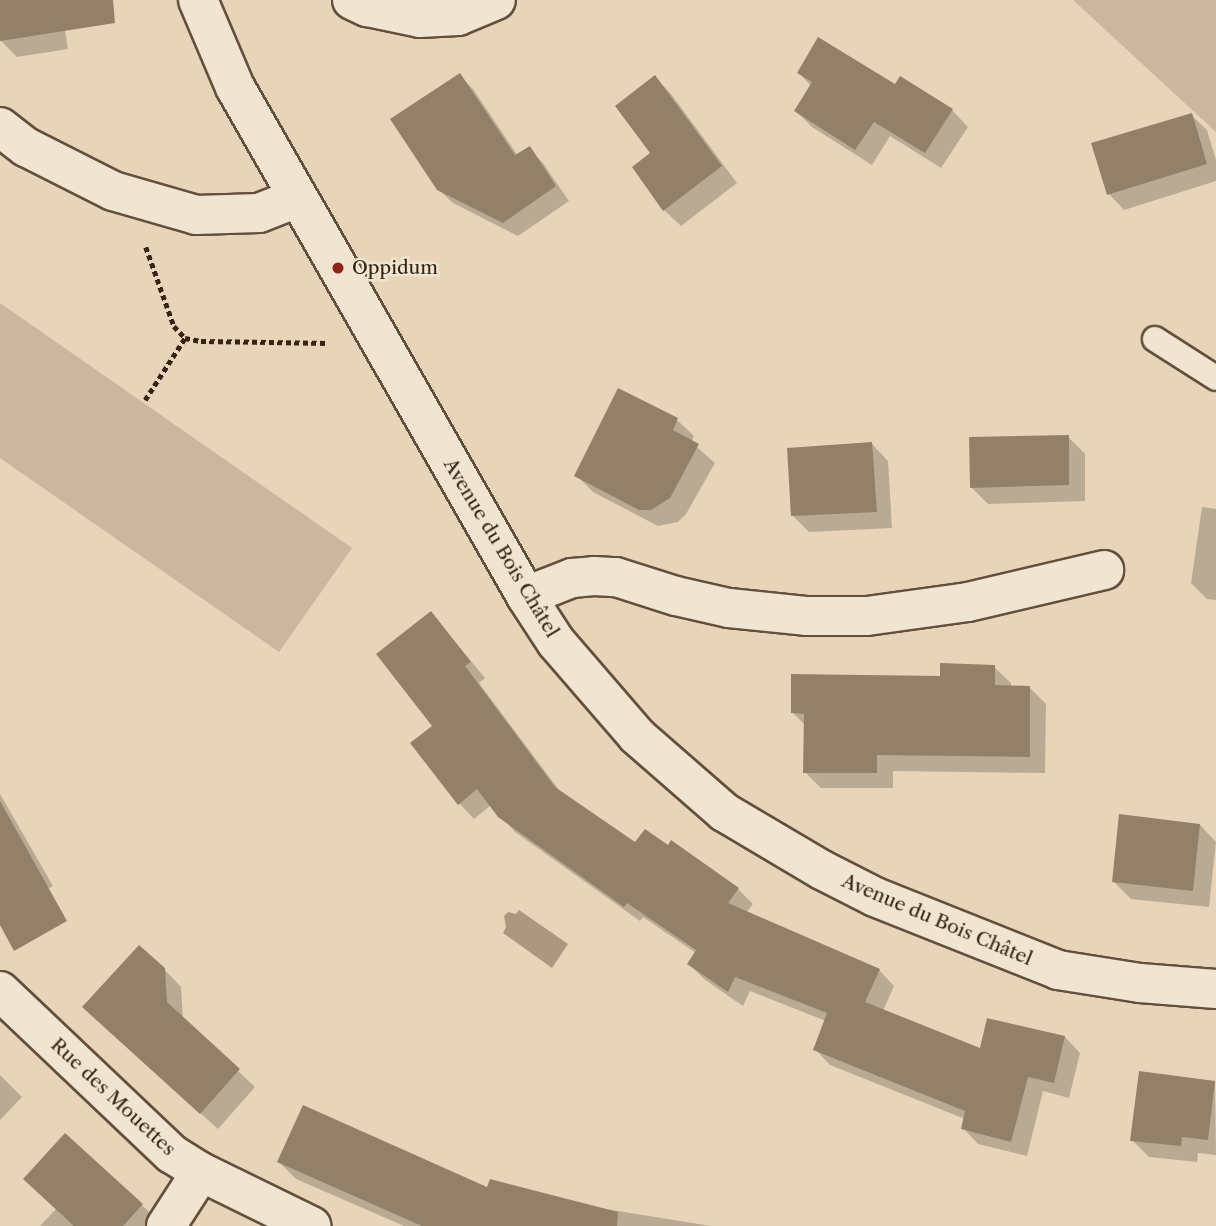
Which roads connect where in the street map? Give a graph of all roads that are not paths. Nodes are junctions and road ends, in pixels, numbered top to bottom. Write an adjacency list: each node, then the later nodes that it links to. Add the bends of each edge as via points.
1 (198, 0): 5 (street, Avenue du Bois Châtel, via 235,87)
2 (352, 0): 3 (street, via 419,19 458,16)
3 (496, 0)
4 (0, 127): 5 (street, via 26,147 113,191 196,215 259,213)
5 (297, 198): 9 (street, Avenue du Bois Châtel)
6 (1155, 339): 7 (lane)
7 (1216, 378)
8 (1104, 570): 9 (street, via 968,602 867,616 806,616 729,608 594,576 572,578)
9 (526, 596): 10 (street, Avenue du Bois Châtel, via 556,642 637,736 724,812 791,853 875,897 1058,970)
10 (1216, 989)
11 (0, 991): 12 (street, Rue des Mouettes, via 172,1154)
12 (201, 1172): 13 (street); 14 (street, Rue des Mouettes)
13 (166, 1226)
14 (311, 1226)

